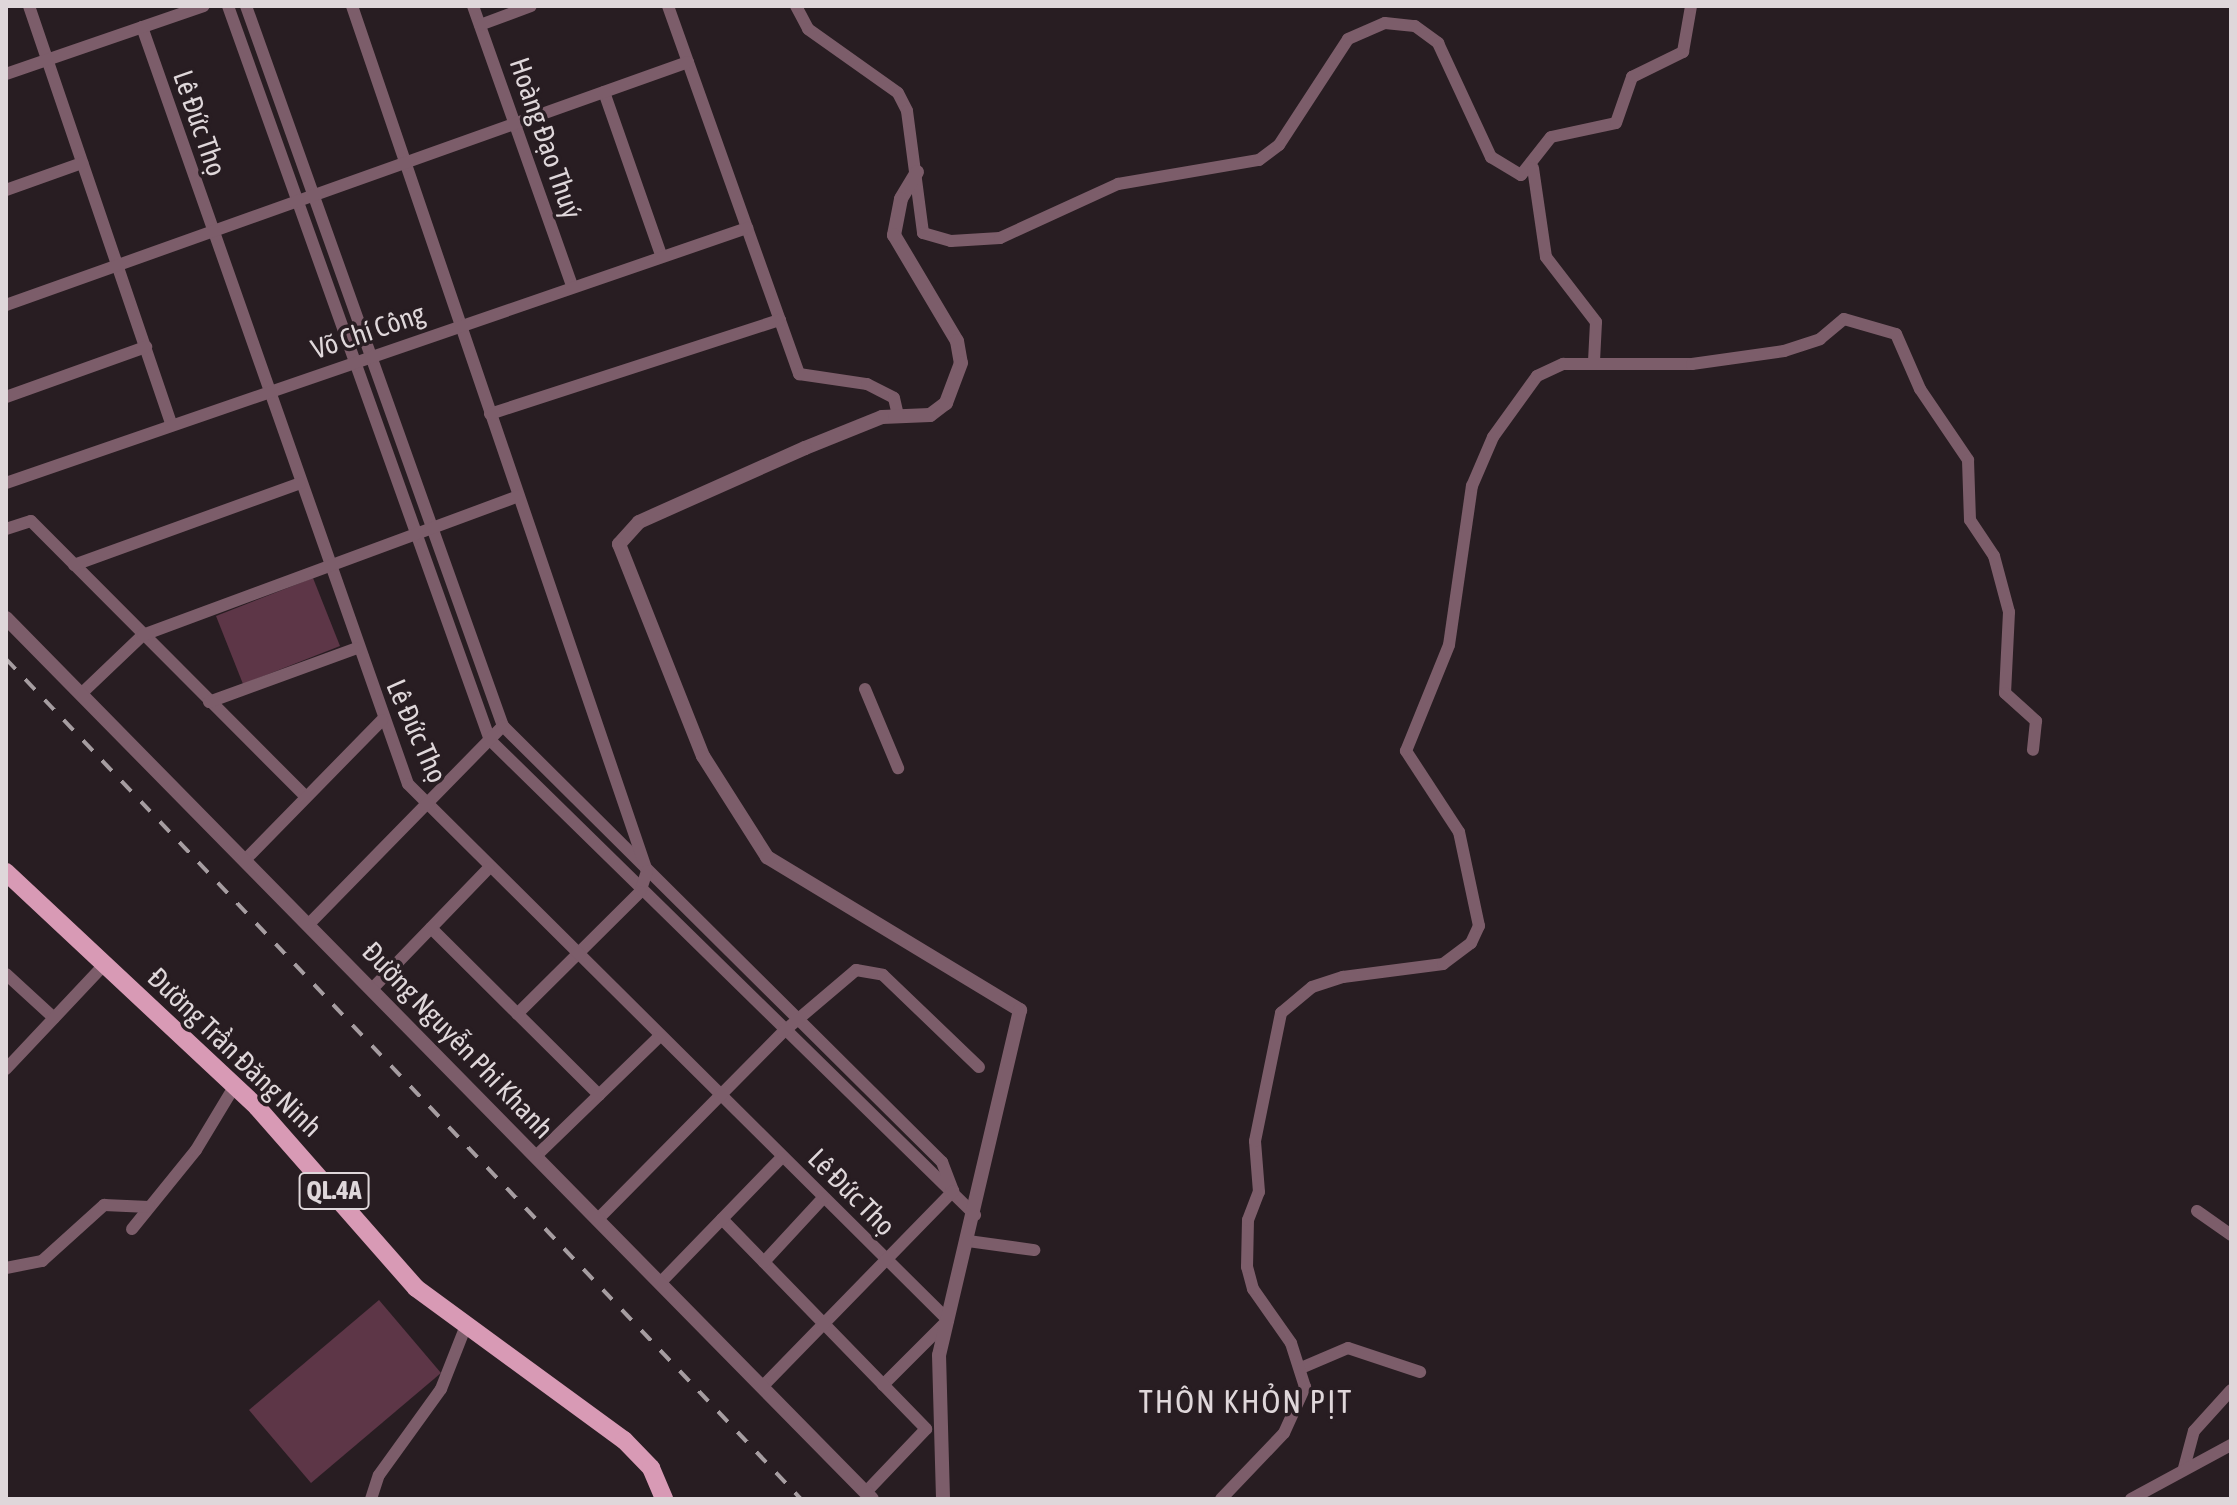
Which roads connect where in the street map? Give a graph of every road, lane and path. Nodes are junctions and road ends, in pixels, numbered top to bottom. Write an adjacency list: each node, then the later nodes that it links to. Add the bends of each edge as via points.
1 (29, 6): 13 (street)
2 (204, 6): 12 (street)
3 (228, 6): 24 (street)
4 (246, 6): 23 (street)
5 (352, 6): 18 (street)
6 (473, 6): 11 (street, Hoàng Đạo Thuý)
7 (531, 6): 11 (street)
8 (668, 6): 14 (street)
9 (796, 6): 21 (street, via 808,29 898,93)
10 (1691, 6): 20 (street, via 1683,52 1632,77 1616,123 1551,137)
11 (480, 25): 17 (street, Hoàng Đạo Thuý)
12 (142, 27): 13 (street); 26 (street, Lê Đức Thọ)
13 (47, 59): 15 (street); 19 (street)
14 (688, 62): 16 (street); 25 (street)
15 (6, 74)
16 (604, 92): 17 (street); 27 (street)
17 (515, 123): 18 (street); 29 (street, Hoàng Đạo Thuý)
18 (409, 161): 23 (street); 32 (street)
19 (82, 163): 22 (street); 28 (street)
20 (1533, 168): 21 (street, via 1521,175 1502,170 1438,43 1415,26 1385,23 1348,39 1279,145 1259,160 1118,184 1000,238 951,241 923,233); 36 (street, via 1546,257 1596,322)
21 (917, 172): 40 (street, via 901,199 894,235 946,318 961,363 946,403 930,415)
22 (6, 190)
23 (314, 195): 24 (street); 34 (street)
24 (298, 201): 26 (street); 35 (street)
25 (747, 228): 27 (street, Võ Chí Công); 31 (street)
26 (211, 231): 28 (street); 37 (street, Lê Đức Thọ)
27 (661, 255): 29 (street, Võ Chí Công)
28 (117, 265): 30 (street); 33 (street)
29 (572, 286): 32 (street, Võ Chí Công)
30 (6, 305)
31 (780, 320): 39 (street); 40 (street, via 799,374 867,384 894,398)
32 (463, 324): 34 (street, Võ Chí Công); 39 (street)
33 (146, 347): 38 (street); 41 (street)
34 (371, 356): 35 (street, Võ Chí Công); 45 (street)
35 (354, 362): 37 (street, Võ Chí Công); 47 (street)
36 (1594, 362): 59 (street, via 1692,364 1784,351 1820,339 1844,319 1896,334 1920,389 1968,460 1970,520 1994,556 2009,612 2005,693 2036,721); 104 (street, via 1563,364 1537,376 1493,437 1472,486 1449,645 1407,745 1411,768 1459,832 1480,920 1471,943 1443,964 1356,973 1312,987 1287,1004 1277,1024 1255,1141 1259,1192 1248,1220 1247,1267)
37 (266, 391): 41 (street, Võ Chí Công); 43 (street, Lê Đức Thọ)
38 (6, 397)
39 (490, 414): 44 (street)
40 (898, 416): 90 (street, via 639,522 624,533 620,552 703,756 767,857 1012,999 1020,1010)
41 (172, 425): 42 (street, Võ Chí Công)
42 (7, 481)
43 (300, 483): 48 (street, Lê Đức Thọ); 49 (street)
44 (518, 496): 45 (street); 65 (street)
45 (434, 526): 47 (street); 57 (street)
46 (6, 529): 49 (street, via 27,519)
47 (413, 535): 48 (street); 58 (street)
48 (330, 564): 51 (street); 52 (street, Lê Đức Thọ)
49 (74, 565): 51 (street)
50 (6, 618): 54 (street, Đường Nguyễn Phi Khanh)
51 (143, 635): 54 (street); 55 (street)
52 (357, 648): 55 (street); 56 (street, Lê Đức Thọ)
53 (865, 689): 60 (street)
54 (81, 694): 63 (street, Đường Nguyễn Phi Khanh)
55 (209, 702): 61 (street)
56 (382, 720): 61 (street); 62 (street, Lê Đức Thọ, via 408,784)
57 (503, 726): 58 (street); 65 (street)
58 (490, 740): 62 (street); 67 (street)
59 (2033, 750)
60 (898, 768)
61 (305, 796): 63 (street)
62 (425, 805): 64 (street, Lê Đức Thọ); 68 (street)
63 (245, 860): 68 (street, Đường Nguyễn Phi Khanh)
64 (489, 868): 69 (street); 70 (street, Lê Đức Thọ)
65 (647, 871): 67 (street); 76 (street)
66 (6, 872): 71 (main road, Đường Trần Đăng Ninh / QL.4A)
67 (640, 892): 70 (street); 77 (street)
68 (308, 925): 73 (street, Đường Nguyễn Phi Khanh)
69 (431, 928): 73 (street); 74 (street)
70 (575, 952): 74 (street); 78 (street, Lê Đức Thọ)
71 (105, 964): 75 (street); 81 (main road, Đường Trần Đăng Ninh / QL.4A)
72 (6, 974): 75 (street)
73 (372, 989): 84 (street, Đường Nguyễn Phi Khanh)
74 (517, 1014): 82 (street)
75 (54, 1018): 80 (street)
76 (798, 1019): 77 (street); 79 (street, via 848,975 869,968); 86 (street, via 942,1162)
77 (783, 1032): 83 (street); 86 (street)
78 (660, 1036): 82 (street); 83 (street, Lê Đức Thọ)
79 (979, 1067)
80 (6, 1069)
81 (234, 1087): 88 (street, via 196,1150); 102 (main road, Đường Trần Đăng Ninh / QL.4A, via 416,1288)
82 (599, 1095): 84 (street)
83 (721, 1097): 85 (street, Lê Đức Thọ); 91 (street)
84 (536, 1156): 91 (street, Đường Nguyễn Phi Khanh)
85 (782, 1157): 87 (street, Lê Đức Thọ); 92 (street)
86 (953, 1191): 90 (street); 97 (street)
87 (823, 1198): 97 (street, Lê Đức Thọ); 98 (street)
88 (149, 1207): 93 (street); 99 (street, via 104,1205 42,1261)
89 (2197, 1211): 94 (street)
90 (975, 1215): 95 (street)
91 (598, 1219): 100 (street, Đường Nguyễn Phi Khanh)
92 (722, 1219): 98 (street); 100 (street)
93 (132, 1229)
94 (2231, 1235)
95 (968, 1241): 96 (street); 101 (street)
96 (1034, 1250)
97 (886, 1260): 101 (street, Lê Đức Thọ); 103 (street)
98 (764, 1262): 103 (street)
99 (6, 1268)
100 (660, 1283): 107 (street, Đường Nguyễn Phi Khanh)
101 (948, 1320): 106 (street); 114 (street, via 935,1399)
102 (467, 1323): 112 (street, via 441,1389 379,1475); 113 (main road, Đường Trần Đăng Ninh / QL.4A, via 643,1457)
103 (824, 1325): 106 (street); 107 (street)
104 (1301, 1368): 105 (street, via 1348,1348); 115 (street, via 1303,1404)
105 (1420, 1372)
106 (883, 1385): 111 (street, via 926,1429)
107 (762, 1387): 111 (street, Đường Nguyễn Phi Khanh)
108 (2231, 1390): 110 (street, via 2194,1431)
109 (2231, 1445): 110 (street)
110 (2184, 1468): 116 (street)
111 (869, 1496)
112 (371, 1499)
113 (664, 1499)
114 (943, 1499)
115 (1221, 1499)
116 (2131, 1499)

